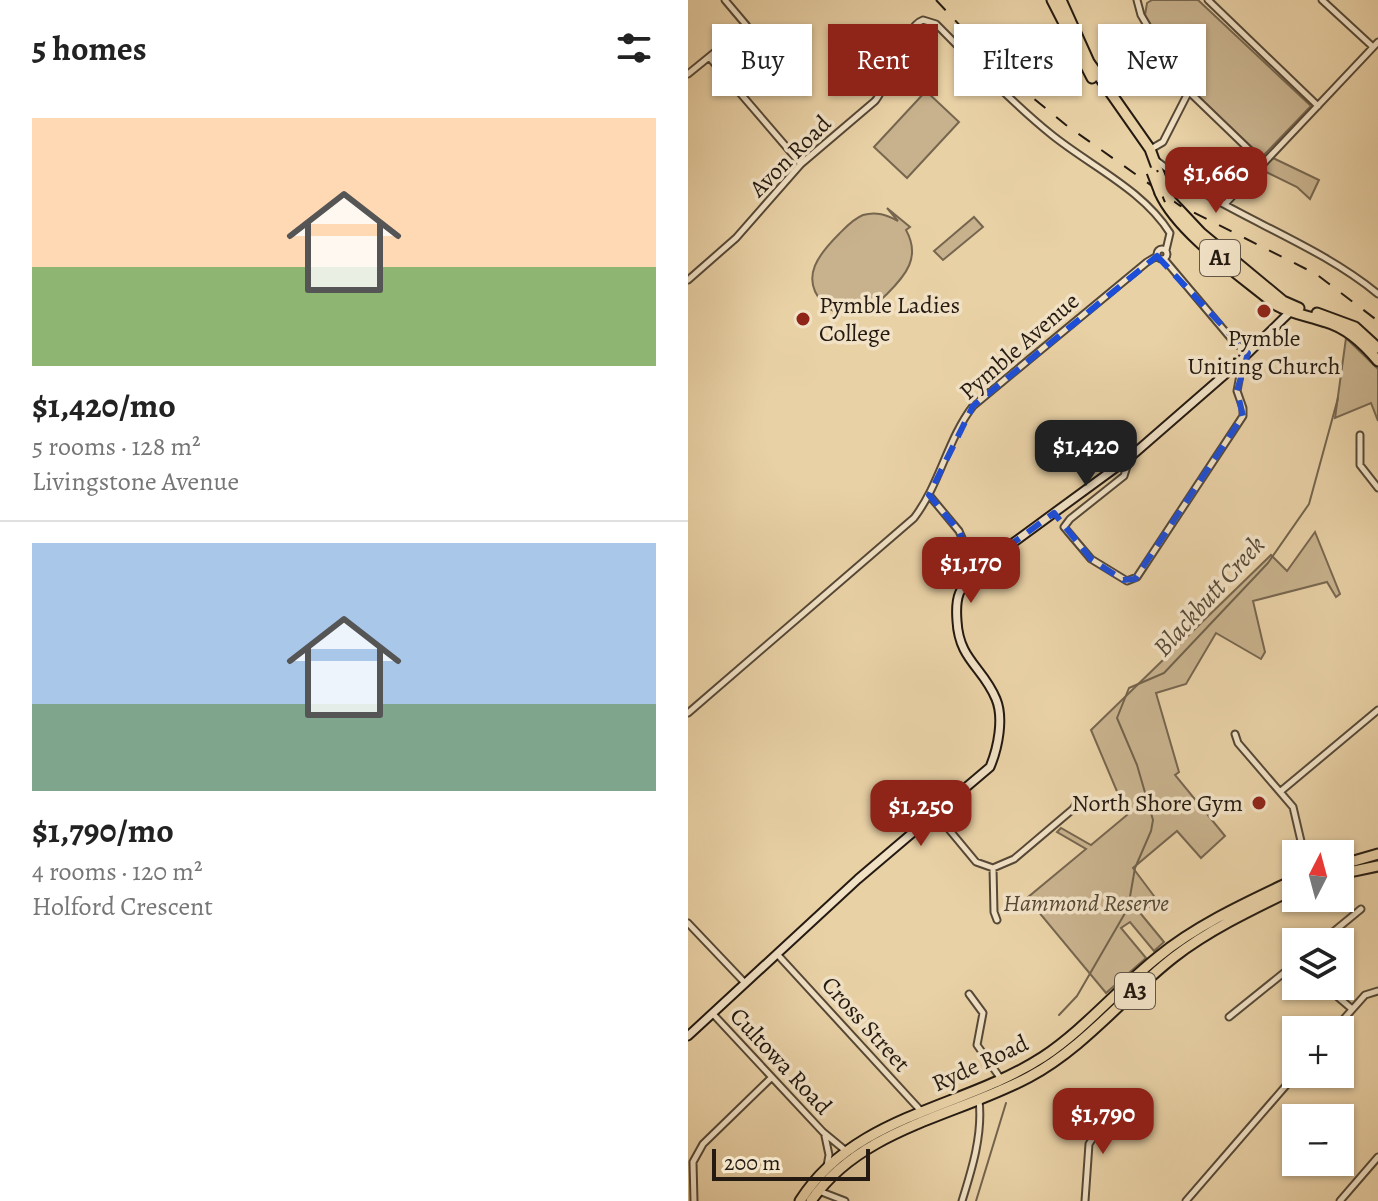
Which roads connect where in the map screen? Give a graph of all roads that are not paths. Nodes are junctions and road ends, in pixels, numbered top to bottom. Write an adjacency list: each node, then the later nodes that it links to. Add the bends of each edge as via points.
1 (725, 0): 9 (street, via 747,26)
2 (1052, 0): 18 (highway, A1, via 1086,68)
3 (1061, 0): 14 (highway, A1, via 1093,68)
4 (1137, 0): 7 (street)
5 (1208, 0): 13 (street)
6 (1322, 0): 8 (street)
7 (1146, 24)
8 (1376, 45): 13 (street)
9 (710, 58): 10 (street); 16 (street)
10 (688, 74)
11 (1186, 96): 14 (street)
12 (1192, 96): 15 (street)
13 (1318, 106): 15 (street)
14 (1152, 154): 17 (street); 18 (highway, A1)
15 (1263, 163): 19 (street)
16 (801, 164): 20 (street, Avon Road, via 875,101 912,27 927,20 1020,109 1151,206 1170,233); 23 (street, Avon Road, via 736,238)
17 (1170, 171): 18 (street); 19 (street)
18 (1156, 174): 26 (highway, A1, bridge, via 1170,200 1201,233); 26 (highway, A1, bridge, via 1170,212 1188,231 1276,305)
19 (1225, 204): 25 (street, via 1318,252)
20 (1166, 250): 21 (street, Pymble Avenue, via 1160,249); 22 (street)
21 (1157, 256): 22 (street); 33 (street, Pymble Avenue, via 973,406)
22 (1164, 259): 28 (street)
23 (688, 280)
24 (1378, 284): 25 (street)
25 (1376, 292)
26 (1292, 310): 27 (highway, A1, via 1344,321); 28 (street)
27 (1373, 343): 29 (highway, A1)
28 (1245, 355): 31 (street); 31 (street, via 1237,391 1243,416 1137,577 1127,581 1091,559 1064,527 1124,476)
29 (1378, 361)
30 (1360, 435): 32 (street, via 1360,465)
31 (1129, 458): 34 (street)
32 (1378, 488)
33 (929, 495): 34 (street, via 959,531); 36 (street, Pymble Avenue, via 914,518)
34 (976, 570): 40 (street, via 957,597 958,633 961,647 997,701 995,754 987,772)
35 (1378, 710): 38 (street)
36 (688, 713)
37 (1235, 734): 38 (street)
38 (1281, 791): 41 (street, via 1293,807)
39 (1078, 801): 45 (street, via 1014,859)
40 (937, 815): 45 (street, via 976,862); 55 (street)
41 (1302, 840)
42 (1378, 857): 43 (highway)
43 (1354, 862)
44 (1378, 866): 46 (highway)
45 (993, 868): 52 (street)
46 (1354, 872)
47 (1378, 873): 48 (highway)
48 (1354, 874)
49 (1282, 887): 67 (highway, Ryde Road / A3, via 1169,948 1058,1046)
50 (1282, 896): 69 (highway, Ryde Road / A3, via 1191,945 1050,1065)
51 (1361, 909): 54 (street)
52 (997, 920)
53 (688, 923): 57 (street)
54 (1338, 928)
55 (777, 954): 57 (street); 71 (street, Cross Street)
56 (1282, 974): 64 (street)
57 (745, 983): 62 (street)
58 (1378, 991): 61 (street, via 1365,995)
59 (969, 994): 67 (street, via 983,1013 979,1050)
60 (1341, 1000): 61 (street)
61 (1352, 1009): 63 (street)
62 (713, 1014): 65 (street); 66 (street, Cultowa Road)
63 (1346, 1016)
64 (1229, 1017)
65 (688, 1036)
66 (771, 1078): 72 (street, Cultowa Road); 77 (street, via 703,1144 693,1162)
67 (1001, 1079): 69 (highway, Ryde Road / A3)
68 (1284, 1088): 83 (street)
69 (976, 1094): 71 (highway, Ryde Road / A3); 81 (street, via 981,1116)
70 (1121, 1112): 82 (street, via 1089,1144)
71 (923, 1117): 73 (highway, Ryde Road / A3, via 877,1131); 76 (highway, Ryde Road / A3, via 865,1149)
72 (823, 1132): 73 (street, Cultowa Road); 75 (street, Cultowa Road)
73 (846, 1151): 75 (highway, Ryde Road / A3)
74 (1378, 1157): 84 (street)
75 (827, 1167): 78 (highway, Ryde Road / A3)
76 (818, 1191): 79 (highway, Ryde Road / A3); 80 (street)
77 (694, 1201)
78 (800, 1201)
79 (811, 1201)
80 (845, 1201)
81 (962, 1201)
82 (1085, 1201)
83 (1186, 1201)
84 (1340, 1201)

